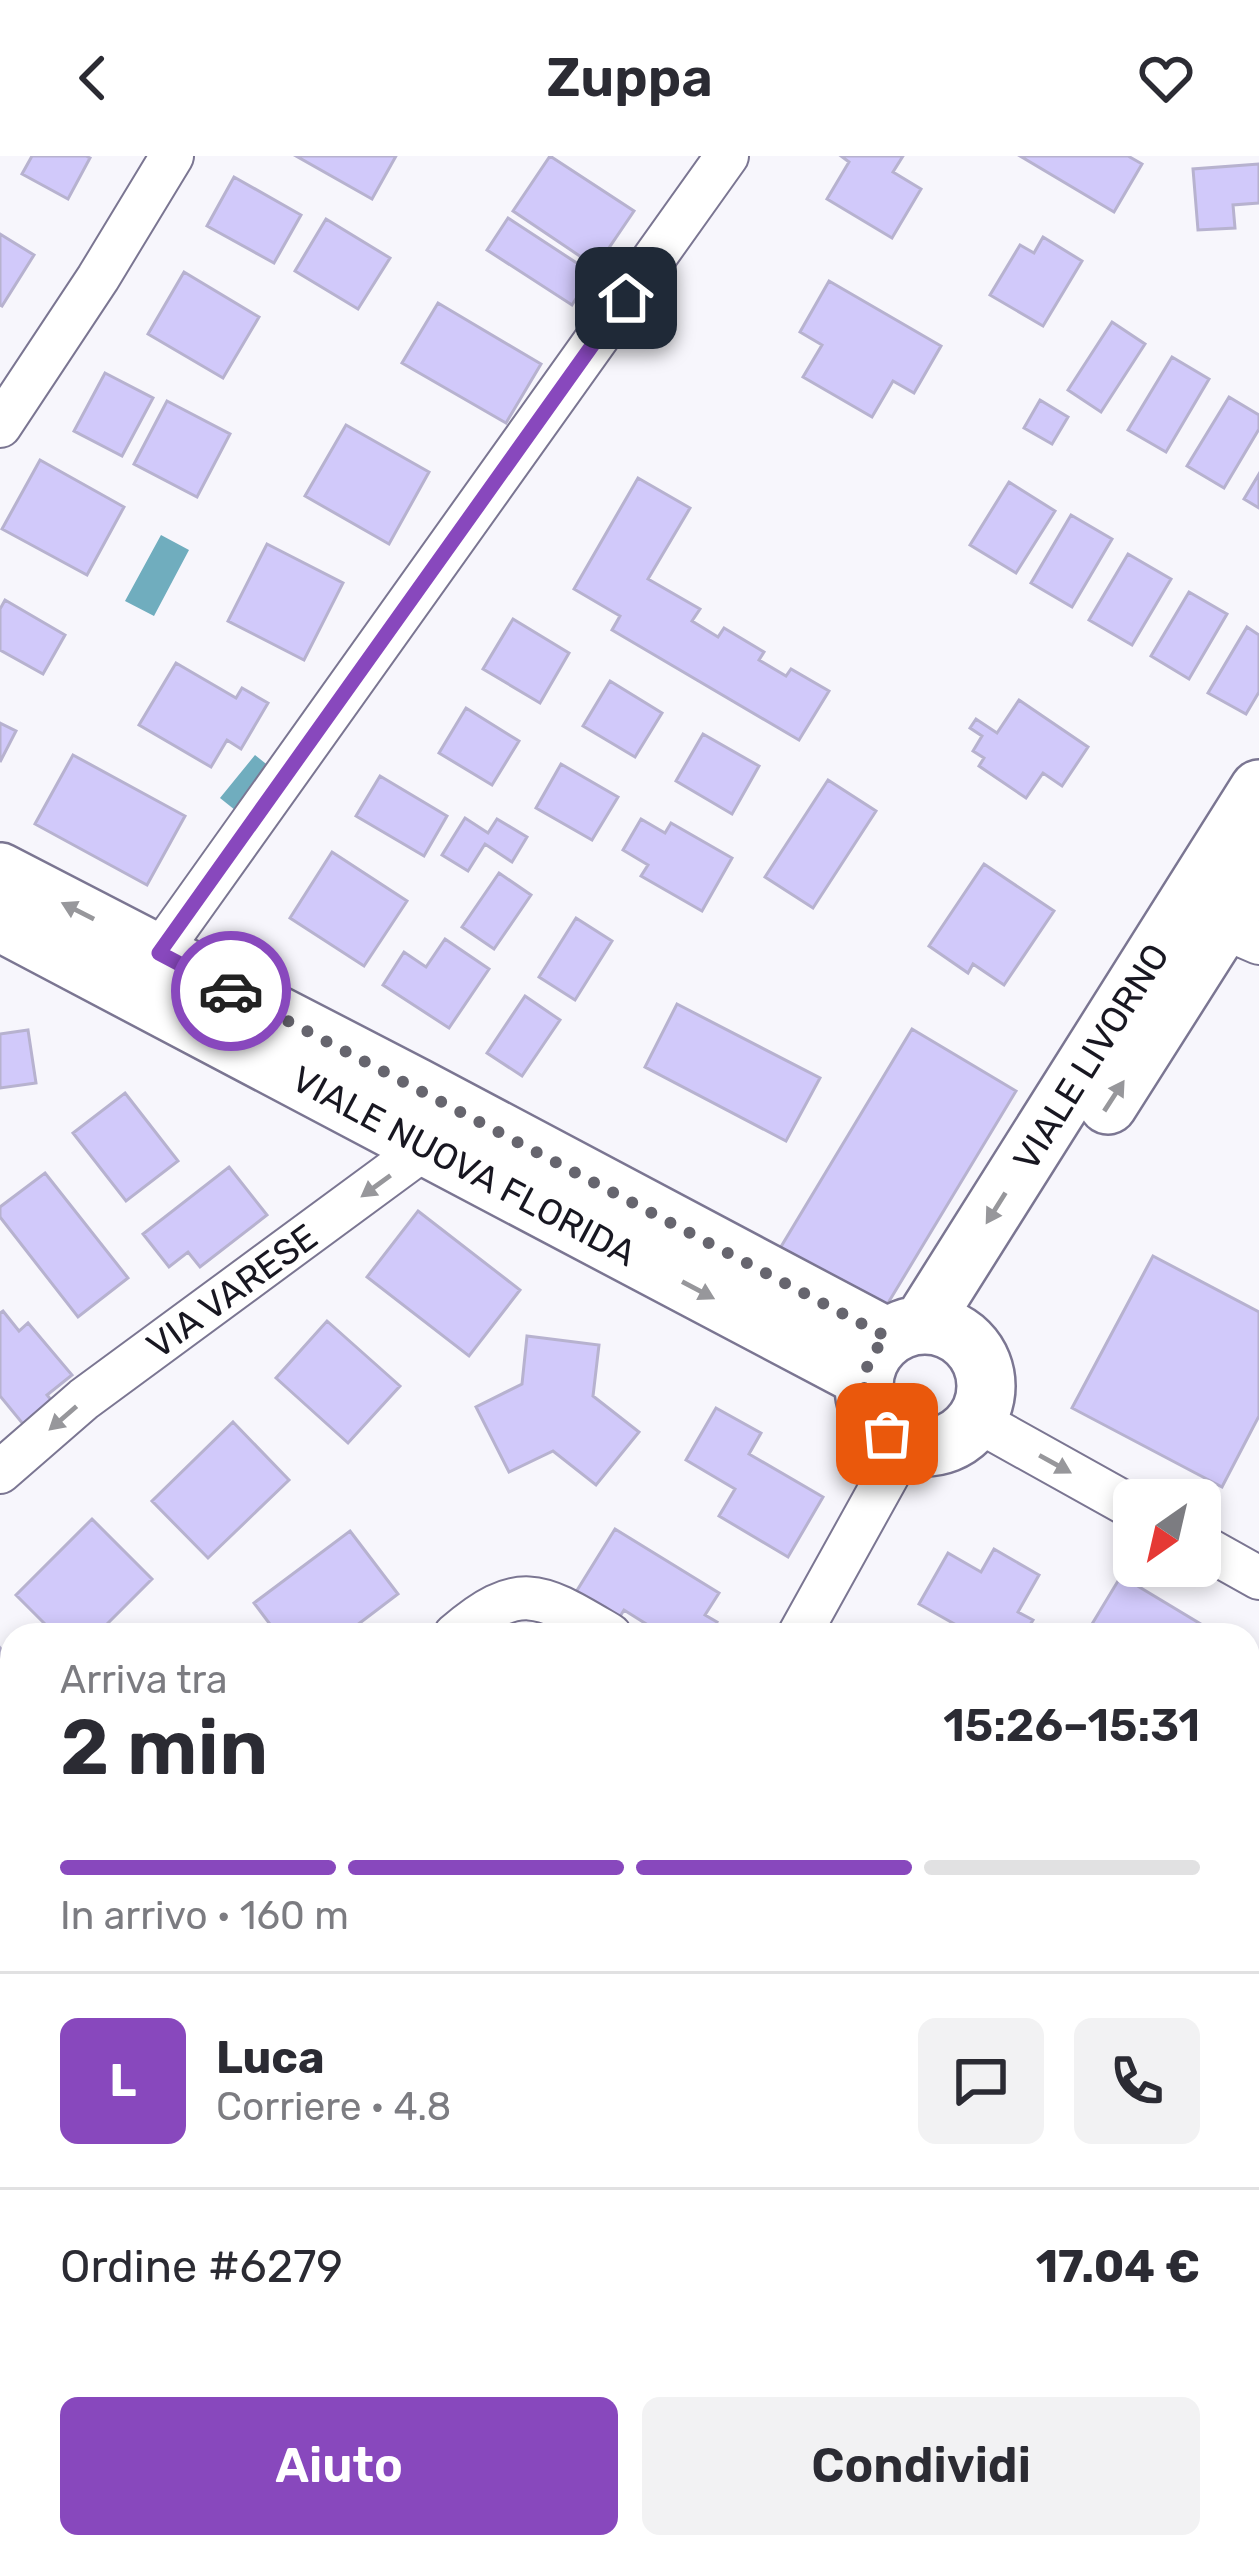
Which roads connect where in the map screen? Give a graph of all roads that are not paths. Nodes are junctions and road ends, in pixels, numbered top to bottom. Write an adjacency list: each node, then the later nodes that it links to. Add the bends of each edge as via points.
1 (172, 156): 3 (street)
2 (727, 156): 9 (street)
3 (0, 426)
4 (1259, 789): 8 (street, VIALE LIVORNO)
5 (1259, 867): 8 (street, VIALE LIVORNO)
6 (0, 872): 9 (street, VIALE NUOVA FLORIDA, one-way to 6)
7 (0, 922): 9 (street, VIALE NUOVA FLORIDA)
8 (1222, 927): 11 (street, VIALE LIVORNO)
9 (145, 972): 10 (street, VIALE NUOVA FLORIDA)
10 (448, 1130): 11 (street, VIALE NUOVA FLORIDA); 14 (street, VIA VARESE, one-way to 14, via 84,1400)
11 (908, 1344): 12 (street, via 973,1349 986,1383); 13 (street, via 865,1399 887,1434)
12 (976, 1420): 13 (street, via 945,1444); 15 (street, one-way to 15)
13 (905, 1444): 20 (street)
14 (0, 1472)
15 (1113, 1496)
16 (1221, 1557): 17 (street)
17 (1259, 1578)
18 (469, 1623): 19 (street, via 522,1597)
19 (589, 1623)
20 (807, 1623)

